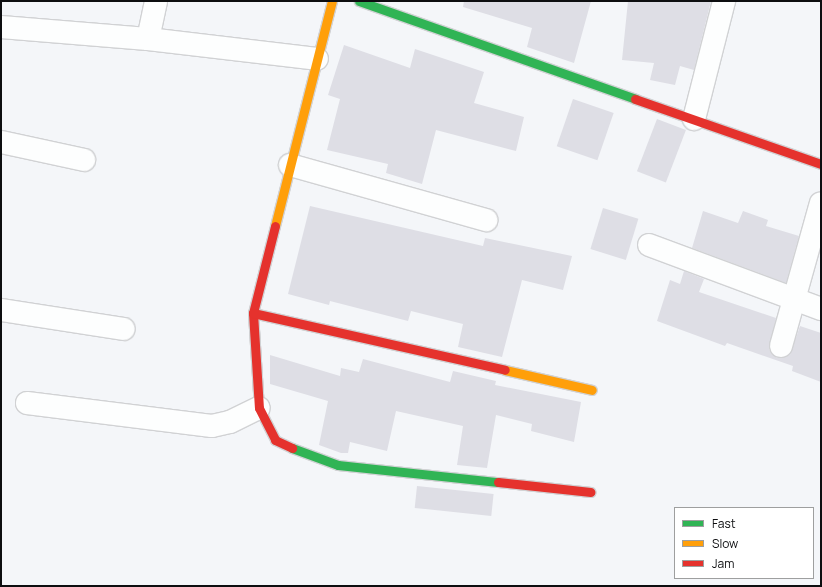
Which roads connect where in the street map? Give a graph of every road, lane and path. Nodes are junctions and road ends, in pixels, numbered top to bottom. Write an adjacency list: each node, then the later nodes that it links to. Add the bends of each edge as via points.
1 (156, 1): 6 (street)
2 (332, 1): 7 (street)
3 (359, 1): 8 (street)
4 (724, 1): 8 (street)
5 (1, 27): 6 (street)
6 (148, 39): 7 (street)
7 (317, 59): 12 (street)
8 (694, 119): 11 (street)
9 (1, 142): 10 (street)
10 (84, 160)
11 (821, 164)
12 (290, 165): 14 (street); 19 (street)
13 (821, 203): 16 (street)
14 (486, 220)
15 (649, 245): 16 (street)
16 (794, 299): 17 (street); 21 (street)
17 (821, 309)
18 (1, 310): 20 (street)
19 (253, 313): 22 (street); 24 (street)
20 (124, 329)
21 (781, 346)
22 (592, 390)
23 (27, 402): 24 (street, via 212,426 230,422)
24 (259, 408): 25 (street, via 274,440 338,465)
25 (590, 492)

